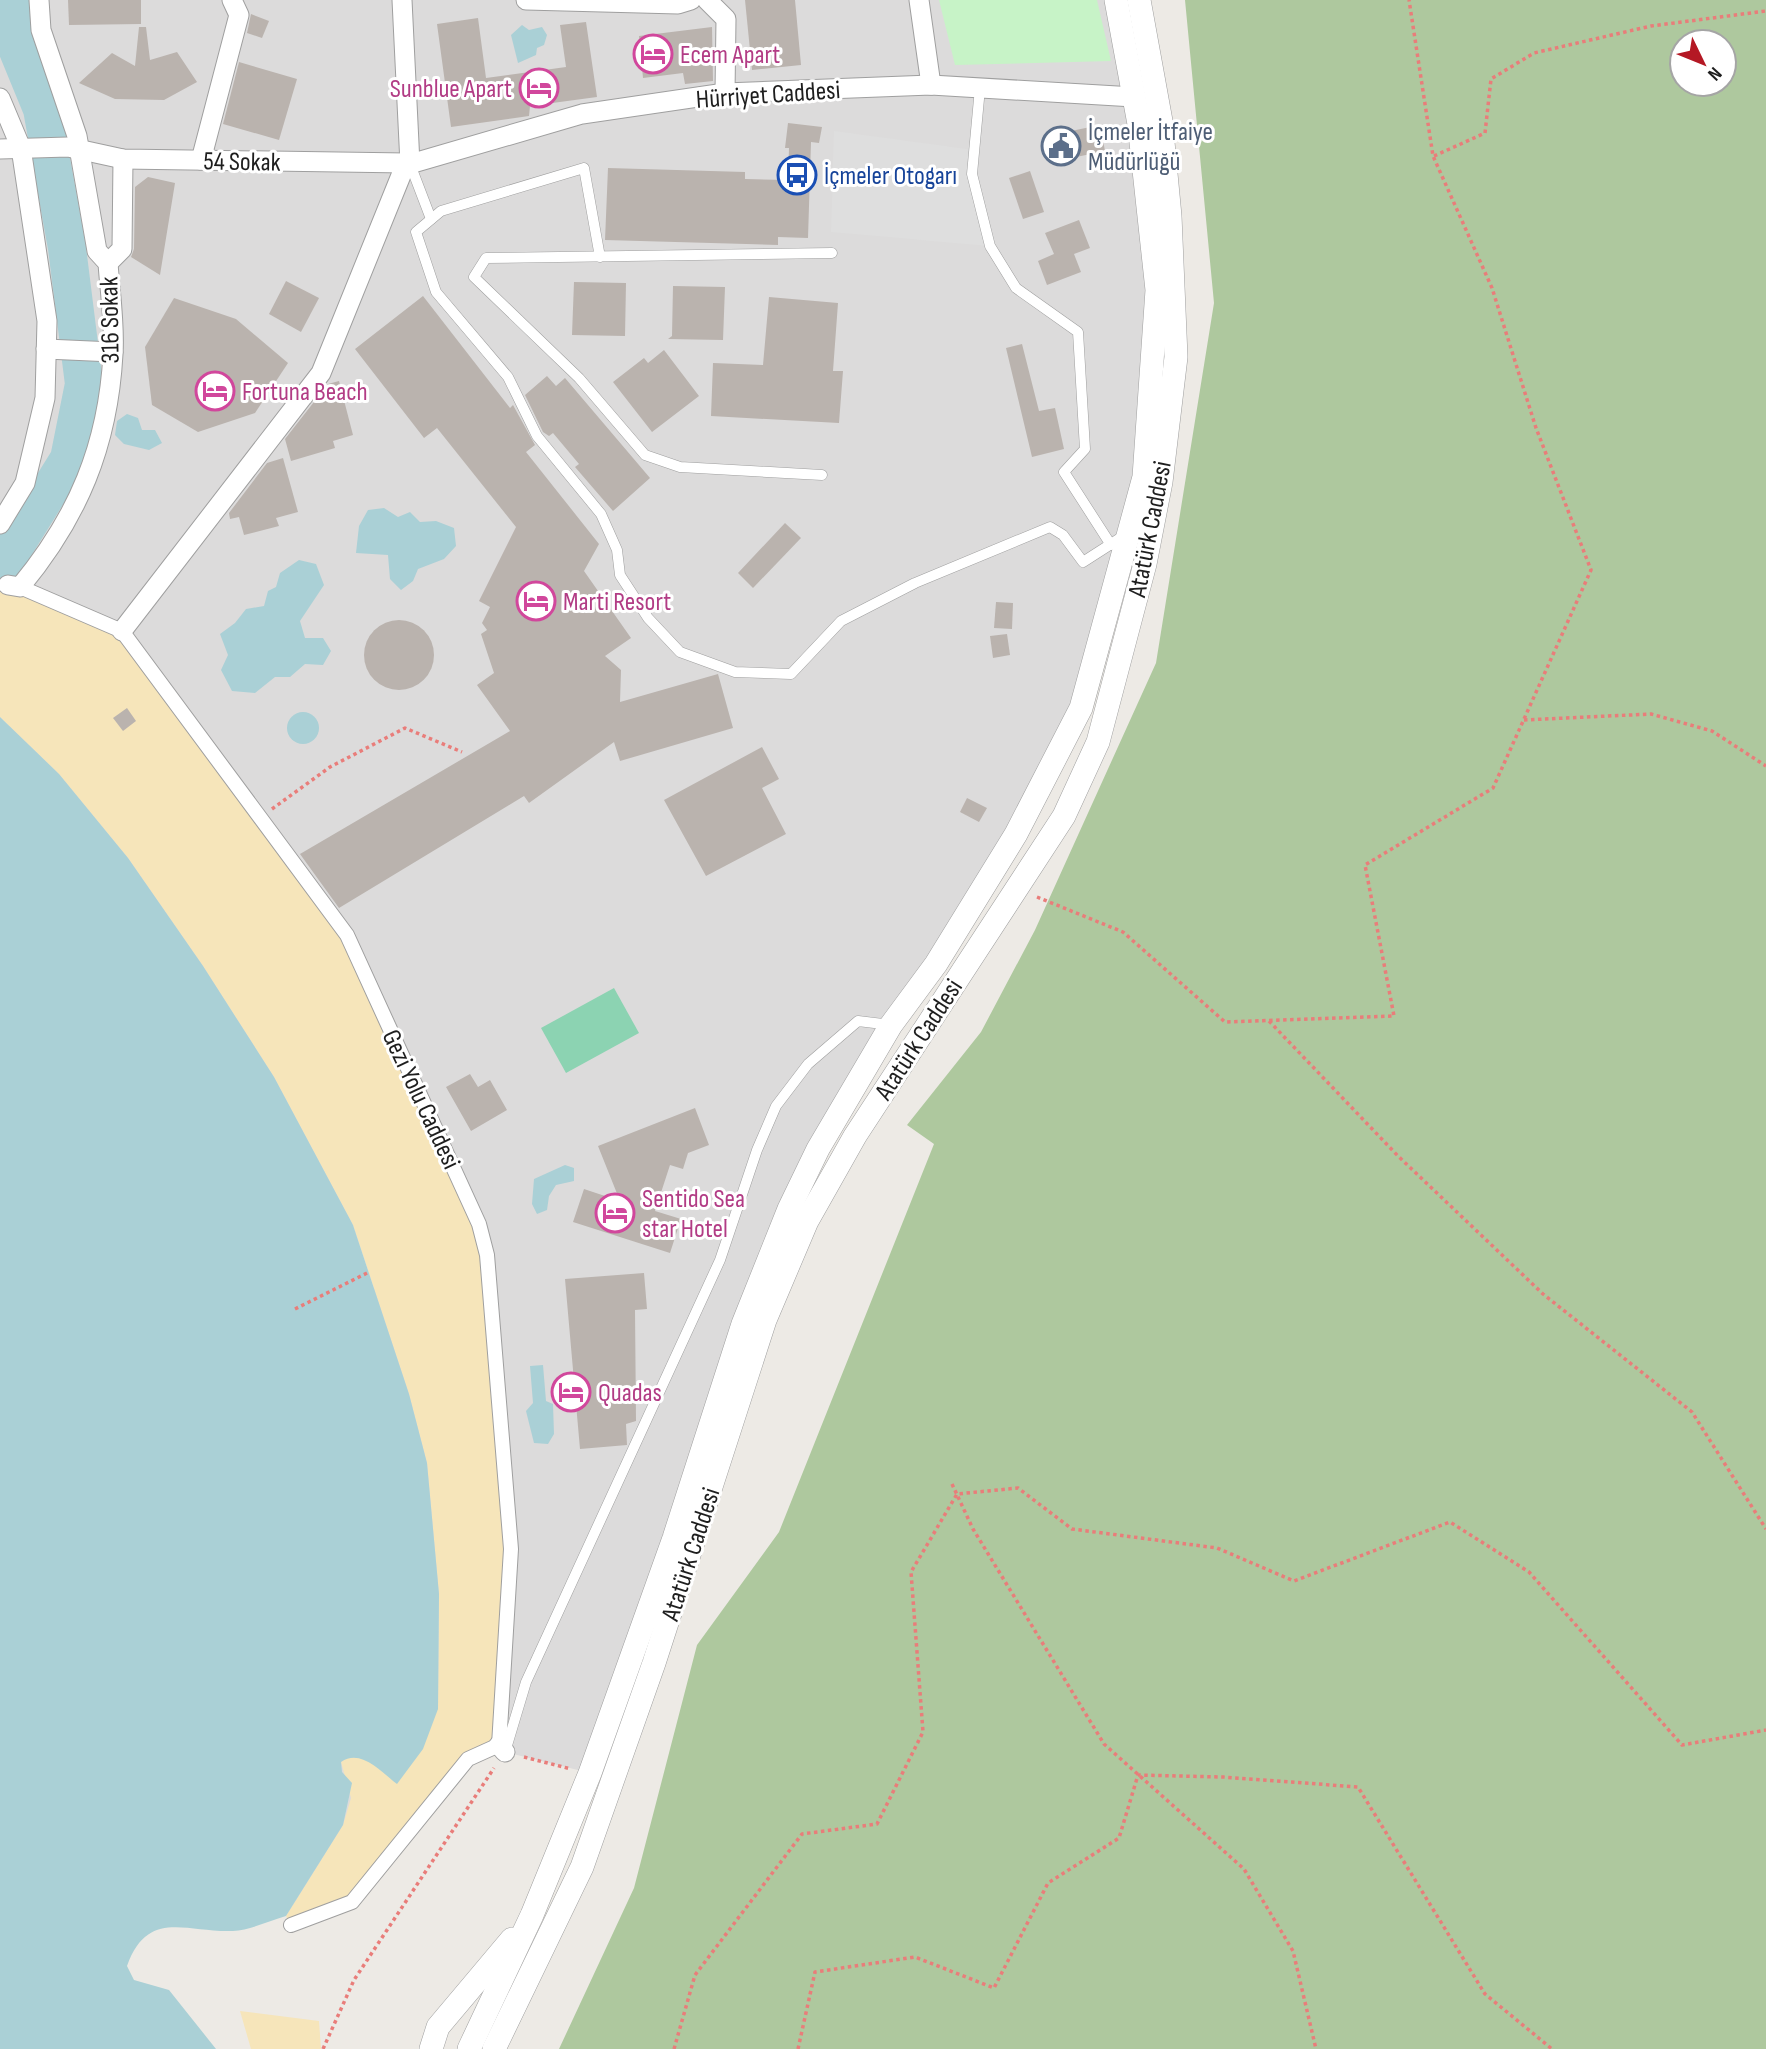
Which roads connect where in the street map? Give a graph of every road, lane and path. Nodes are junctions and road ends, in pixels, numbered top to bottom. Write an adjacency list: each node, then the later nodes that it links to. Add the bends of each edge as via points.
1 (39, 0): 18 (street, 316 Sokak, via 41,30)
2 (232, 0): 22 (street, via 239,15)
3 (402, 0): 23 (street)
4 (526, 0): 5 (street, via 678,4)
5 (691, 0)
6 (707, 0): 14 (street, via 726,19)
7 (919, 0): 12 (street)
8 (1116, 0): 15 (street, Atatürk Caddesi)
9 (1139, 0): 40 (street, Atatürk Caddesi, via 1161,121 1170,216 1176,357 1161,482 1145,564 1098,742 1064,816)
10 (1409, 0): 20 (path)
11 (1766, 11): 20 (path, via 1651,26 1534,53 1491,79 1485,133)
12 (931, 85): 13 (street, Hürriyet Caddesi); 14 (street, Hürriyet Caddesi)
13 (980, 88): 15 (street, Hürriyet Caddesi); 33 (lane, via 972,174 990,246 1016,288 1078,332 1085,449 1064,472)
14 (725, 93): 23 (street, Hürriyet Caddesi, via 582,114)
15 (1134, 97): 32 (street, Atatürk Caddesi, via 1157,290 1144,477)
16 (0, 98): 17 (street)
17 (28, 147): 18 (street, 54 Sokak); 19 (street, 54 Sokak); 28 (street, via 47,321)
18 (74, 148): 21 (street, 54 Sokak); 27 (street, 316 Sokak, via 97,251)
19 (0, 149)
20 (1433, 156): 36 (path, via 1492,288 1536,428 1591,570)
21 (123, 159): 22 (street, 54 Sokak); 27 (street, via 122,249)
22 (201, 160): 23 (street, 54 Sokak)
23 (408, 163): 24 (lane); 35 (street, via 321,373)
24 (431, 219): 26 (lane, via 441,211 584,168); 33 (lane, via 416,232 436,292 508,377 537,436 601,514 617,551 620,575 648,618 680,652 735,672 791,674 841,621 915,583 1050,527 1063,535 1083,562)
25 (832, 253): 26 (lane)
26 (600, 257): 30 (lane, via 486,258 474,276 579,378 645,454 680,467)
27 (108, 263): 29 (street, 316 Sokak)
28 (55, 349): 29 (street); 31 (street, via 25,483)
29 (107, 352): 34 (street, 316 Sokak, via 97,454 77,504 48,553)
30 (822, 475)
31 (0, 524)
32 (1130, 532): 33 (lane); 42 (street, Atatürk Caddesi, via 1081,708 1016,834 936,964)
33 (1111, 544)
34 (9, 585): 35 (street)
35 (122, 631): 39 (street, Gezi Yolu Caddesi)
36 (1524, 720): 38 (path, via 1651,713 1712,731); 41 (path, via 1493,788 1365,865 1394,1016)
37 (462, 752): 39 (path, via 405,729 393,732 365,752 330,767)
38 (1766, 766)
39 (261, 818): 49 (street, Gezi Yolu Caddesi, via 347,935 479,1224 487,1255 510,1549)
40 (1016, 889): 41 (path, via 1123,932 1225,1022); 57 (street, Atatürk Caddesi, via 855,1136 807,1221 765,1320 654,1663 582,1867)
41 (1269, 1021): 47 (path, via 1398,1156 1543,1294 1692,1412)
42 (891, 1025): 49 (lane, via 858,1021 808,1064 776,1106 720,1260 526,1682); 50 (street, Atatürk Caddesi, via 818,1149 743,1324 674,1538)
43 (369, 1272): 44 (path)
44 (295, 1309)
45 (952, 1484): 46 (path)
46 (957, 1494): 48 (path, via 1018,1488 1072,1529 1217,1548 1294,1581 1450,1522 1529,1572 1682,1745); 51 (path, via 973,1529 1104,1744); 58 (path, via 911,1572 923,1732 877,1824 802,1834 695,1975)
47 (1766, 1529)
48 (1766, 1730)
49 (502, 1749): 50 (path); 53 (street, via 468,1759 352,1902); 54 (path, via 355,1980)
50 (590, 1773): 52 (street, Atatürk Caddesi)
51 (1138, 1774): 59 (path, via 1119,1838 1048,1883 994,1988 915,1957 815,1972); 60 (path, via 1244,1869 1293,1951); 61 (path, via 1357,1787 1485,1994)
52 (532, 1915): 55 (street, via 438,2027); 56 (street, Atatürk Caddesi)
53 (291, 1925)
54 (324, 2049)
55 (431, 2049)
56 (469, 2049)
57 (494, 2049)
58 (674, 2049)
59 (798, 2049)
60 (1316, 2049)
61 (1552, 2049)

